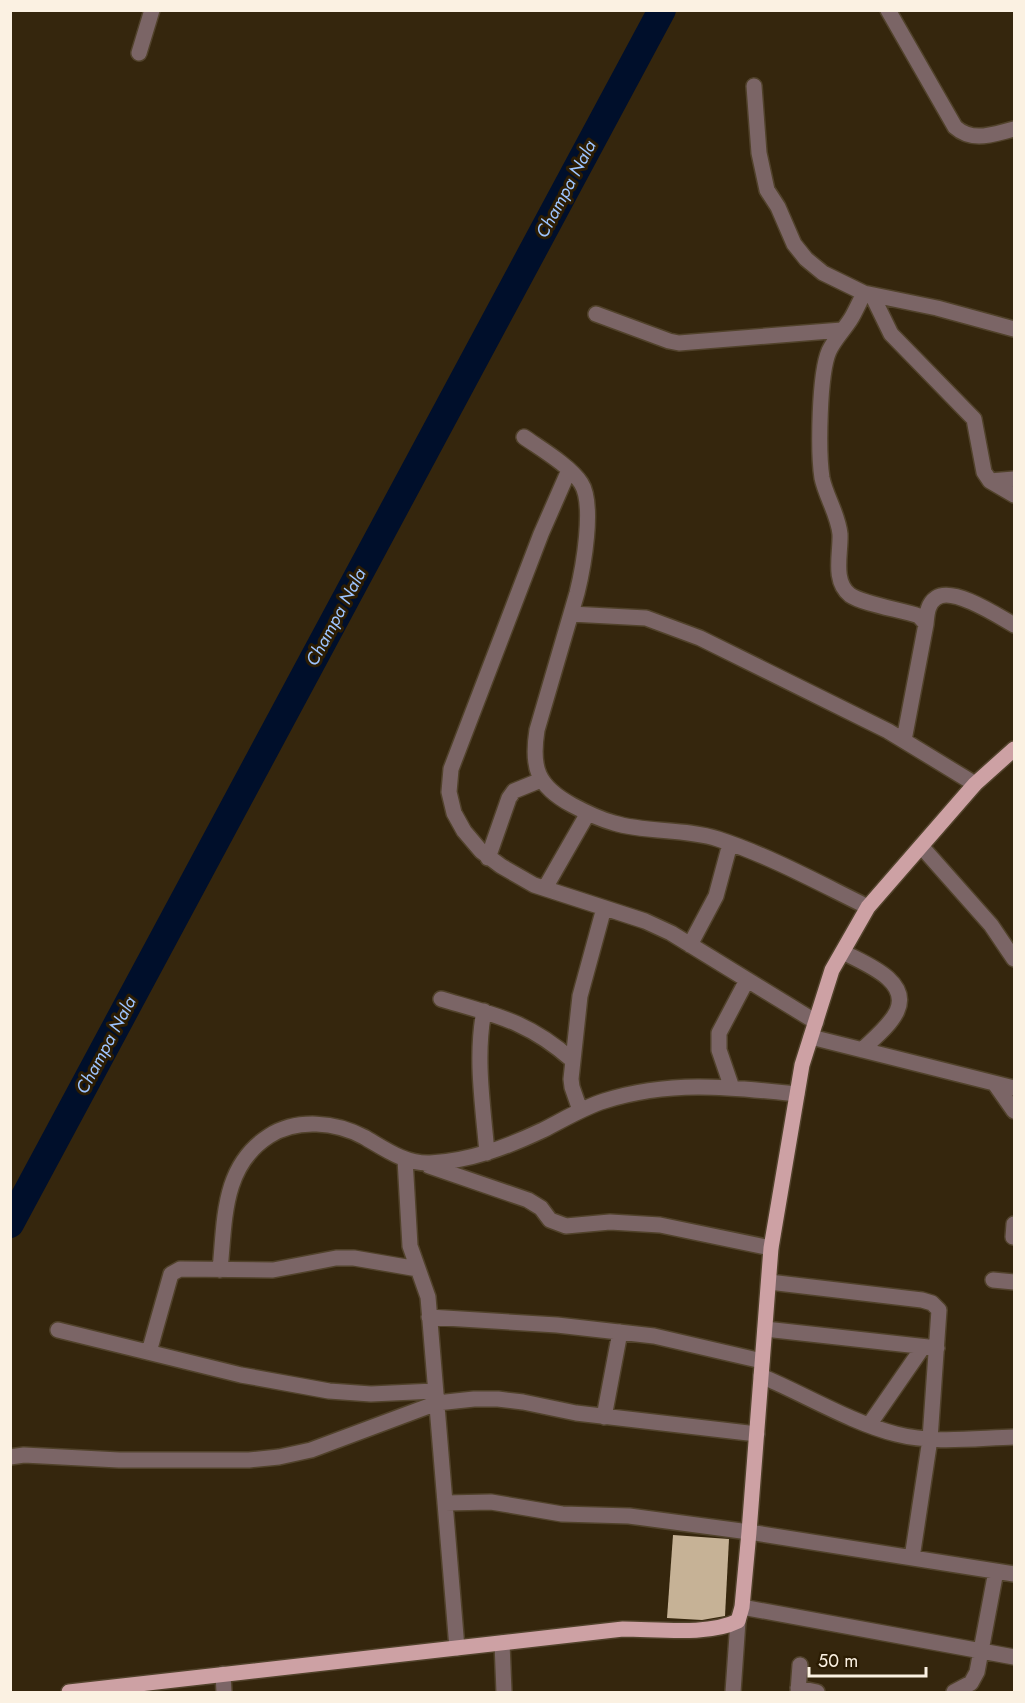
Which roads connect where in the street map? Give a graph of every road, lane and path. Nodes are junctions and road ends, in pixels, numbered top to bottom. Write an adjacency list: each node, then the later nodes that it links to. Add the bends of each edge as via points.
1 (152, 10): 3 (street)
2 (888, 10): 5 (street, via 955,127 972,137)
3 (139, 52)
4 (754, 86): 6 (street, via 762,171 767,190 794,244 823,273)
5 (1014, 129)
6 (868, 294): 8 (street); 9 (street); 13 (street, via 891,334 974,419 984,472)
7 (596, 314): 9 (street, via 679,343)
8 (1014, 329)
9 (842, 330): 16 (street, via 828,353 824,369 820,452 823,482 840,534 842,586 850,596 919,616)
10 (524, 437): 11 (street)
11 (569, 470): 15 (street, via 582,484 588,506 582,570); 25 (street, via 451,769 449,792 454,813)
12 (1014, 479): 13 (street)
13 (990, 481): 14 (street)
14 (1014, 495)
15 (571, 614): 18 (street, via 646,618 673,627); 20 (street, via 537,729 535,766)
16 (926, 624): 17 (street, via 931,603 943,596 966,599); 18 (street)
17 (1014, 625)
18 (904, 740): 21 (street)
19 (1014, 749): 21 (main road)
20 (541, 780): 22 (street, via 551,791); 25 (street, via 514,791 509,798)
21 (975, 784): 24 (main road)
22 (588, 813): 23 (street, via 614,824 689,832); 26 (street)
23 (730, 844): 27 (street); 29 (street, via 716,896)
24 (921, 846): 27 (main road); 31 (street, via 991,925)
25 (488, 858): 26 (street)
26 (545, 888): 28 (street)
27 (868, 907): 30 (main road)
28 (604, 908): 29 (street, via 645,921); 38 (street, via 580,996)
29 (690, 945): 32 (street)
30 (843, 952): 35 (main road, via 832,970); 37 (street, via 894,982 899,995 897,1010 887,1025)
31 (1014, 959)
32 (747, 980): 35 (street); 40 (street, via 719,1033 719,1050)
33 (441, 999): 34 (street)
34 (484, 1011): 38 (street, via 536,1032); 45 (street, via 480,1063)
35 (816, 1022): 36 (main road)
36 (811, 1037): 37 (street); 42 (main road)
37 (862, 1050): 39 (street)
38 (572, 1060): 43 (street, via 572,1087)
39 (995, 1084): 41 (street); 44 (street)
40 (732, 1088): 42 (street); 43 (street, via 662,1089 628,1094)
41 (1014, 1089)
42 (797, 1094): 48 (main road)
43 (580, 1110): 45 (street, via 544,1130)
44 (1014, 1111)
45 (487, 1153): 47 (street)
46 (405, 1159): 47 (street); 49 (street, via 410,1246); 50 (street, via 342,1128 296,1124 270,1135 248,1153 234,1176 227,1198)
47 (422, 1163): 48 (street, via 528,1200 550,1220 566,1226 642,1224)
48 (771, 1248): 52 (main road)
49 (418, 1269): 50 (street, via 336,1258 273,1270); 54 (street, via 428,1297)
50 (220, 1270): 59 (street, via 180,1269 171,1274)
51 (993, 1280): 53 (street)
52 (769, 1282): 55 (main road); 58 (street, via 932,1303 939,1310)
53 (1014, 1282)
54 (429, 1317): 57 (street); 61 (street)
55 (765, 1329): 58 (street); 60 (main road)
56 (58, 1330): 59 (street)
57 (620, 1332): 60 (street, via 654,1336); 62 (street)
58 (930, 1347): 63 (street); 66 (street)
59 (149, 1352): 61 (street, via 241,1375 330,1391)
60 (762, 1369): 63 (street); 64 (main road)
61 (436, 1397): 62 (street, via 498,1399); 67 (street, via 311,1450 279,1457); 68 (street)
62 (604, 1417): 64 (street)
63 (869, 1425): 66 (street)
64 (757, 1434): 69 (main road)
65 (1014, 1437): 66 (street)
66 (930, 1439): 70 (street)
67 (10, 1457)
68 (445, 1503): 69 (street, via 491,1502 562,1514 629,1516); 75 (street)
69 (749, 1532): 70 (street); 73 (main road)
70 (912, 1558): 71 (street)
71 (996, 1571): 72 (street); 76 (street)
72 (1014, 1574)
73 (740, 1614): 74 (main road, via 728,1626 711,1630 623,1629); 76 (street); 84 (street)
74 (502, 1643): 75 (main road); 83 (street)
75 (457, 1648): 79 (main road)
76 (981, 1650): 77 (street); 86 (street, via 971,1683)
77 (1014, 1657)
78 (800, 1665): 80 (street)
79 (223, 1674): 81 (main road); 82 (street)
80 (798, 1690): 85 (street)
81 (69, 1692)
82 (224, 1692)
83 (504, 1692)
84 (733, 1692)
85 (817, 1692)
86 (954, 1692)

